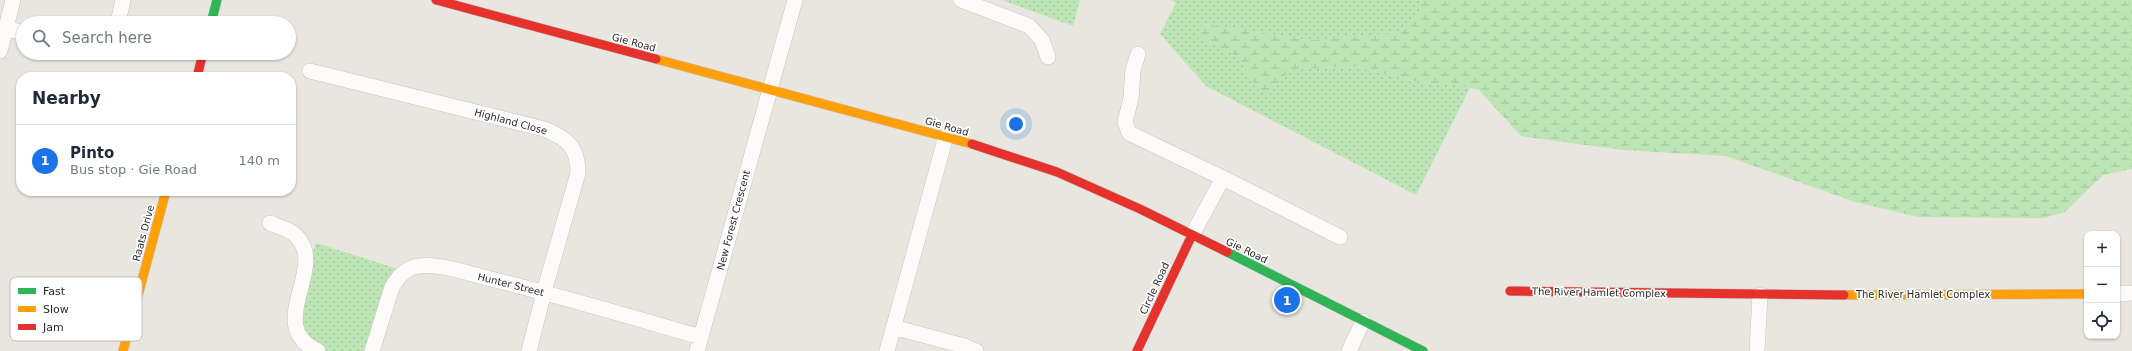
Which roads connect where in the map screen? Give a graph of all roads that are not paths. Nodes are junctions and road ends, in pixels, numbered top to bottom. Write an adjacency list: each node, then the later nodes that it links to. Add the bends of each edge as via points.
1 (13, 0): 9 (street)
2 (123, 0): 7 (street)
3 (217, 0): 8 (street)
4 (436, 0): 17 (street, Gie Road)
5 (795, 0): 17 (street, New Forest Crescent)
6 (961, 0): 13 (street, via 1030,26 1042,40)
7 (120, 16)
8 (213, 16)
9 (6, 28): 10 (street); 11 (street)
10 (16, 31)
11 (0, 51)
12 (1138, 54): 19 (street, via 1125,122 1129,133)
13 (1048, 57)
14 (201, 60): 16 (street)
15 (310, 71): 26 (street, Highland Close, via 544,129 565,139 573,148 578,160 578,173)
16 (198, 72)
17 (769, 89): 18 (street, Gie Road); 34 (street, New Forest Crescent)
18 (946, 136): 22 (street, Gie Road, via 1057,172 1106,192); 32 (street)
19 (1223, 178): 22 (street); 23 (street)
20 (165, 196): 24 (street, Raats Drive)
21 (270, 223): 36 (street, via 292,233 303,244 306,265 294,319 302,340)
22 (1192, 235): 31 (street, Gie Road); 41 (street, Circle Road)
23 (1340, 237)
24 (142, 280)
25 (1510, 291): 27 (street, The River Hamlet Complex)
26 (544, 292): 34 (street, Hunter Street); 37 (street, Hunter Street, via 452,269 418,266 408,269 392,287); 38 (street, Highland Close)
27 (1760, 294): 28 (street, The River Hamlet Complex); 44 (street)
28 (2084, 294)
29 (2120, 294): 30 (street)
30 (2132, 294)
31 (1363, 321): 42 (street); 43 (street, Gie Road)
32 (893, 327): 39 (street); 40 (street)
33 (126, 341): 35 (street, Raats Drive)
34 (699, 344)
35 (123, 351)
36 (318, 351)
37 (372, 351)
38 (530, 351)
39 (887, 351)
40 (976, 351)
41 (1137, 351)
42 (1349, 351)
43 (1423, 351)
44 (1757, 351)

